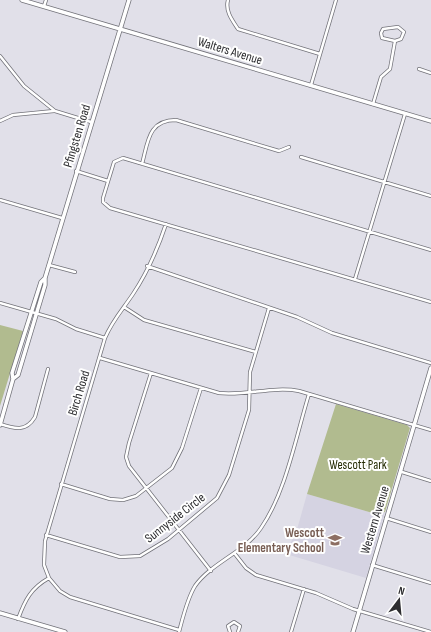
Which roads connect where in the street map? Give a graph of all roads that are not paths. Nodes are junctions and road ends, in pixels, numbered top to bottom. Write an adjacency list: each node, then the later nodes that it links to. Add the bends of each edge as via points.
1 (22, 0): 6 (main road, Walters Avenue)
2 (46, 0): 6 (street)
3 (129, 0): 7 (main road, Pfingsten Road)
4 (228, 0): 9 (street, via 231,20 238,29)
5 (336, 0): 9 (street)
6 (44, 6): 7 (main road, Walters Avenue)
7 (120, 29): 13 (main road, Walters Avenue); 19 (main road, Pfingsten Road)
8 (395, 41): 8 (street, via 382,38 383,29 401,29 404,32 403,36); 14 (street, via 390,69 381,77)
9 (320, 54): 13 (street)
10 (0, 56): 15 (street, via 24,86)
11 (419, 69): 12 (street)
12 (431, 73)
13 (311, 85): 14 (main road, Walters Avenue)
14 (373, 104): 16 (main road, Walters Avenue)
15 (55, 111): 17 (street, via 13,115); 19 (street)
16 (405, 114): 18 (main road, Walters Avenue); 25 (street)
17 (0, 121)
18 (431, 121)
19 (91, 122): 23 (main road, Pfingsten Road)
20 (289, 147): 22 (street, via 279,151 169,120 162,121 151,132)
21 (301, 157): 25 (street)
22 (142, 164): 24 (street, via 123,158 114,162); 30 (street)
23 (76, 171): 24 (street); 28 (main road, Pfingsten Road)
24 (108, 181): 29 (street, via 103,202 110,208)
25 (384, 182): 26 (street); 30 (street)
26 (431, 196)
27 (0, 200): 28 (street)
28 (62, 218): 32 (main road, Pfingsten Road)
29 (166, 224): 33 (street, Birch Road); 36 (street)
30 (369, 232): 31 (street); 36 (street)
31 (431, 250)
32 (48, 265): 34 (street); 35 (main road, Pfingsten Road)
33 (148, 266): 39 (street, Birch Road); 40 (street)
34 (76, 272)
35 (45, 278): 41 (main road, Pfingsten Road, via 40,282); 42 (main road, Pfingsten Road)
36 (355, 279): 37 (street)
37 (431, 302)
38 (0, 303): 41 (street)
39 (124, 307): 43 (street, Birch Road, via 113,320); 46 (street, via 144,320)
40 (269, 308): 46 (street, Sunnyside Circle); 48 (street, via 332,333)
41 (31, 312): 42 (street); 44 (main road, Pfingsten Road)
42 (37, 313): 43 (street); 45 (main road, Pfingsten Road)
43 (105, 338): 47 (street, Birch Road)
44 (23, 340): 45 (main road); 52 (main road, Pfingsten Road, via 12,373)
45 (29, 341): 52 (main road, Pfingsten Road, via 18,375)
46 (256, 352): 54 (street, Sunnyside Circle, via 250,372)
47 (100, 358): 51 (street); 61 (street, Birch Road)
48 (431, 363)
49 (431, 368): 57 (main road, Western Avenue)
50 (48, 370): 56 (street, via 31,424 25,429)
51 (151, 373): 53 (street); 62 (street, via 128,443 126,457 129,466)
52 (13, 379): 56 (main road, Pfingsten Road)
53 (201, 388): 54 (street, via 225,394); 62 (street, via 182,448 172,468)
54 (250, 393): 55 (street, via 291,390); 64 (street, Sunnyside Circle, via 249,410 230,475 217,498)
55 (309, 394): 57 (street); 67 (street, via 274,506 260,530)
56 (0, 425)
57 (414, 425): 58 (street); 59 (main road, Western Avenue)
58 (431, 430)
59 (402, 472): 60 (street); 63 (main road, Western Avenue)
60 (431, 481)
61 (61, 484): 62 (street, via 110,499 123,500 136,496); 66 (street, Birch Road)
62 (147, 488): 64 (street)
63 (386, 518): 65 (street); 68 (main road, Western Avenue)
64 (178, 530): 66 (street, Sunnyside Circle, via 149,552 132,557 120,557); 69 (street)
65 (431, 532)
66 (46, 535): 70 (street, Birch Road, via 43,556)
67 (235, 554): 69 (street); 72 (street, via 246,568 256,575)
68 (372, 565): 71 (street); 73 (main road, Western Avenue)
69 (211, 571): 76 (street, via 196,586)
70 (49, 578): 75 (street, via 31,590); 76 (street, via 60,591 70,597)
71 (431, 583)
72 (304, 589): 73 (street); 80 (street)
73 (360, 611): 81 (main road, Western Avenue); 82 (street)
74 (0, 613): 75 (main road)
75 (18, 619): 77 (main road)
76 (179, 631)
77 (65, 632)
78 (230, 632): 79 (street, via 228,626 234,622 240,626)
79 (238, 632)
80 (291, 632)
81 (353, 632)
82 (431, 632)

